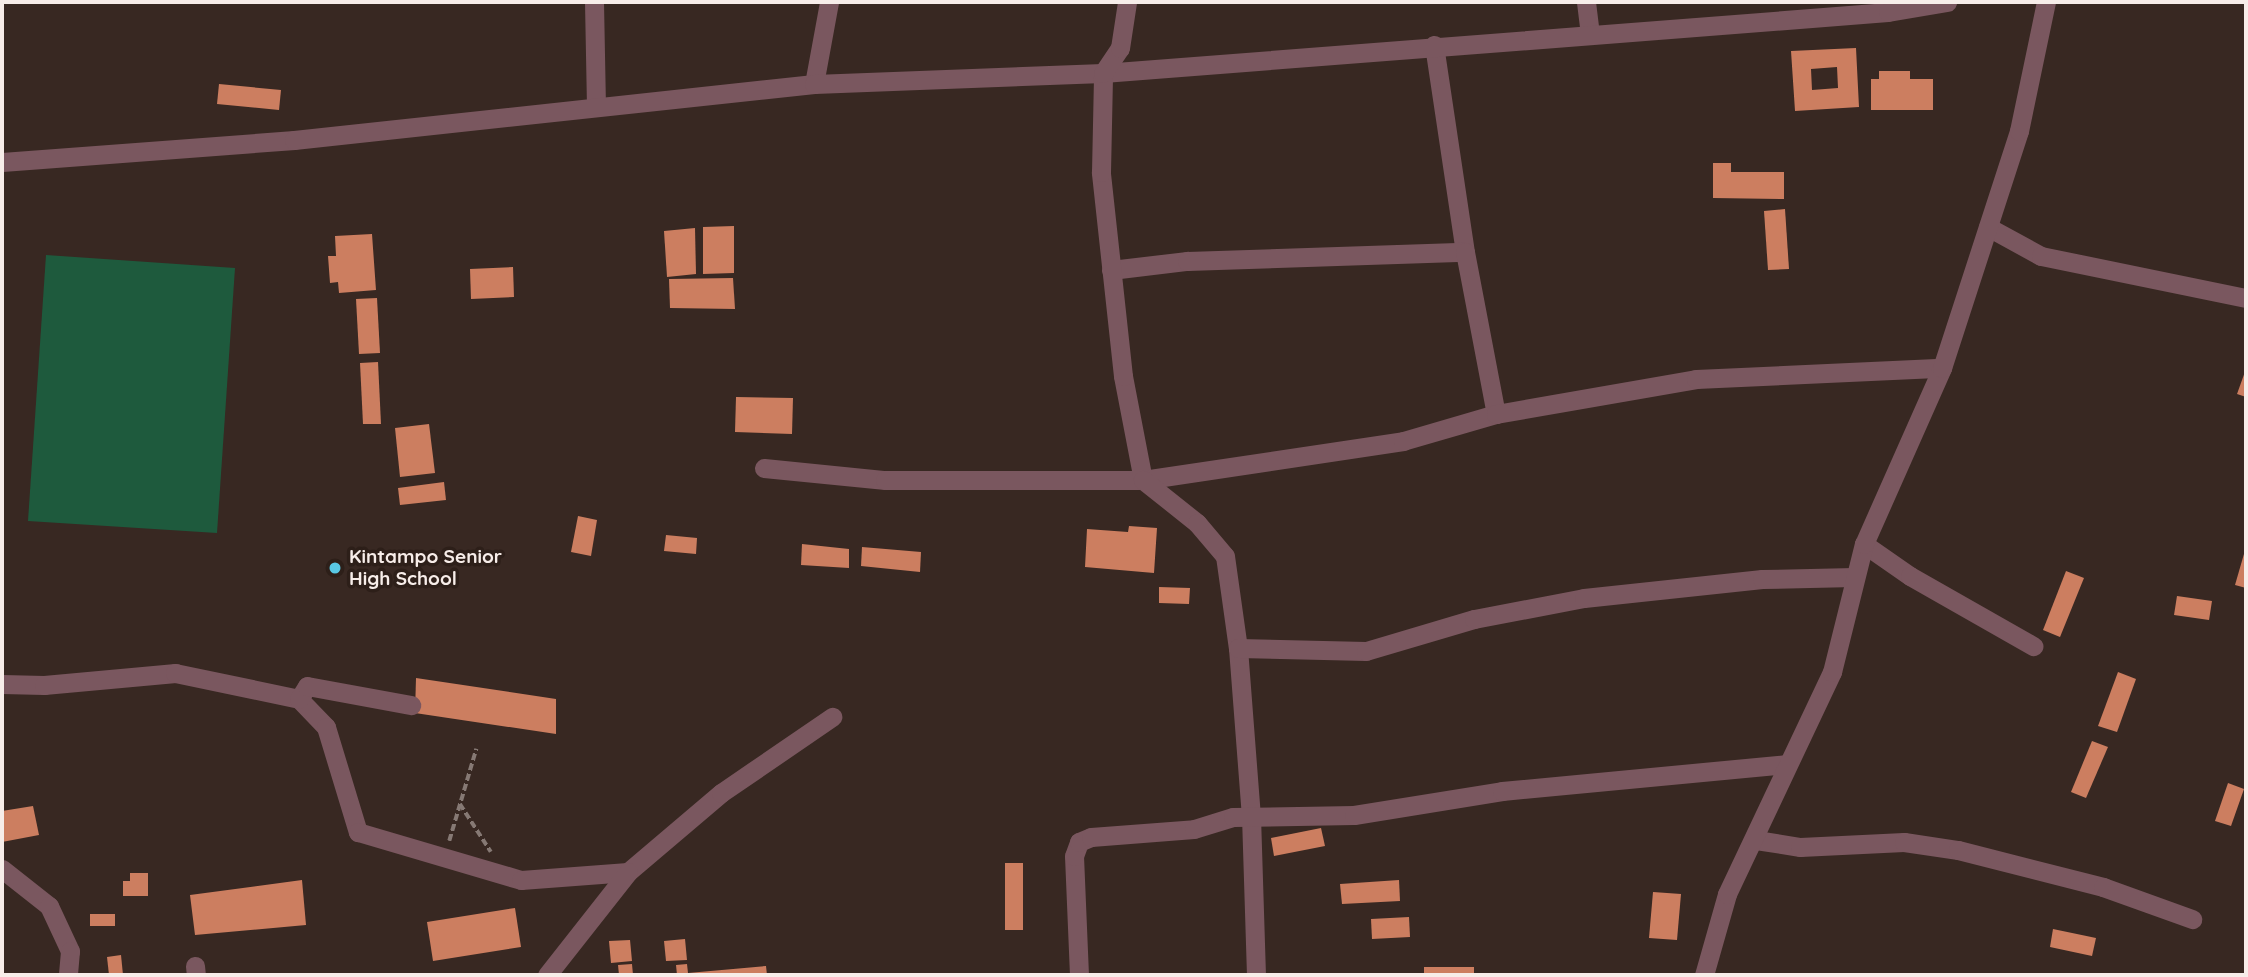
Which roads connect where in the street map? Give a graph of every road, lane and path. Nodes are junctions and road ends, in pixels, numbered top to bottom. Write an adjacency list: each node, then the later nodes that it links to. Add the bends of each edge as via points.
1 (594, 2): 13 (street)
2 (829, 2): 12 (street)
3 (1127, 2): 11 (street, via 1120,48)
4 (1586, 2): 9 (street)
5 (1749, 2): 8 (street)
6 (1947, 2): 8 (street, via 1888,12)
7 (2046, 2): 15 (street, via 2019,131)
8 (1749, 22): 9 (street)
9 (1590, 34): 10 (street)
10 (1434, 46): 11 (street); 16 (street)
11 (1103, 73): 12 (street); 17 (street, via 1101,172)
12 (814, 84): 13 (street)
13 (596, 106): 14 (street, via 294,140)
14 (2, 162)
15 (1988, 228): 18 (street, via 2041,256); 19 (street)
16 (1465, 251): 17 (street, via 1187,261); 20 (street)
17 (1111, 270): 22 (street)
18 (2246, 298)
19 (1942, 368): 20 (street, via 1696,379); 23 (street)
20 (1496, 414): 22 (street, via 1404,441)
21 (764, 468): 22 (street, via 885,480)
22 (1143, 480): 26 (street, via 1197,523 1225,556)
23 (1864, 544): 24 (street); 25 (street, via 1910,576)
24 (1854, 577): 26 (street, via 1762,579 1584,598 1474,619 1366,651); 32 (street, via 1832,672)
25 (2033, 646)
26 (1238, 648): 34 (street)
27 (2, 684): 28 (street, via 44,685 175,673)
28 (299, 699): 29 (street, via 307,686); 36 (street, via 326,727 358,832)
29 (411, 705)
30 (832, 717): 38 (street, via 721,793)
31 (475, 749): 33 (path)
32 (1788, 764): 34 (street, via 1502,791 1354,816); 35 (street)
33 (460, 804): 36 (path); 39 (path)
34 (1251, 816): 43 (street, via 1194,829 1091,837 1079,842 1074,856); 44 (street)
35 (1756, 840): 40 (street, via 1800,847 1903,842 1958,850 2103,887); 45 (street, via 1727,894)
36 (444, 857): 39 (street)
37 (2, 869): 41 (street, via 49,906 70,951)
38 (628, 872): 39 (street, via 521,880); 42 (street)
39 (505, 875)
40 (2192, 919)
41 (68, 975)
42 (547, 975)
43 (1079, 975)
44 (1256, 975)
45 (1704, 975)

